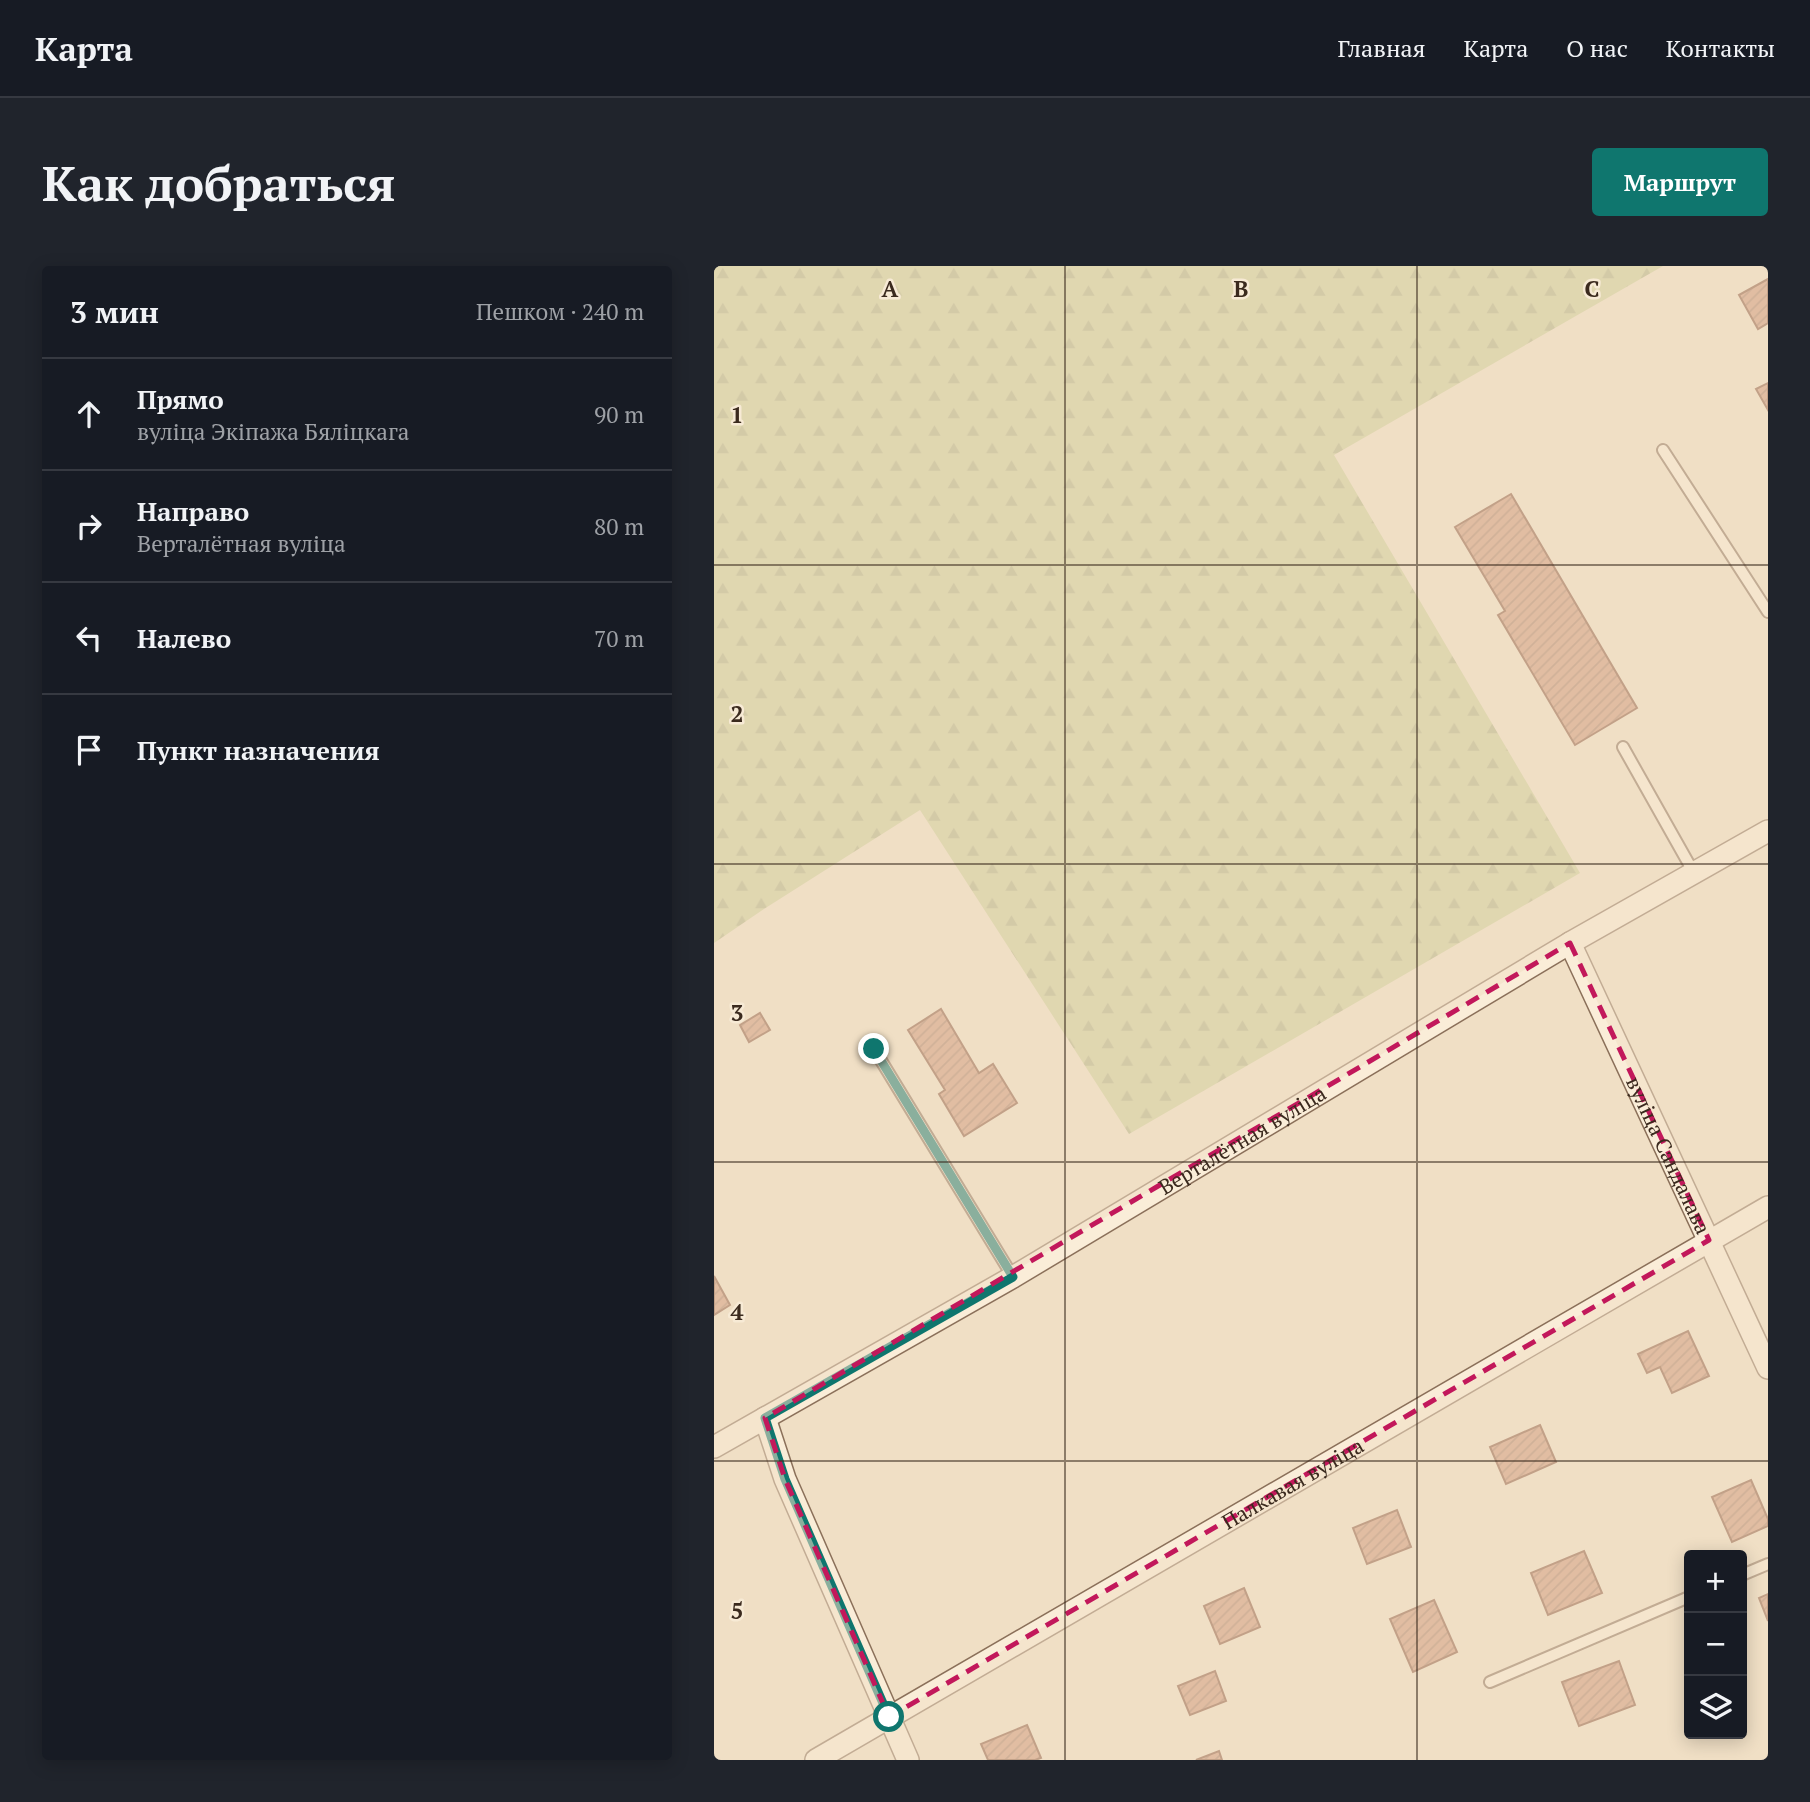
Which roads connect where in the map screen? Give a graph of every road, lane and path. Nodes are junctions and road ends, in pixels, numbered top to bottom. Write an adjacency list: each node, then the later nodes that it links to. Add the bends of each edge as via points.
1 (1663, 450): 2 (lane)
2 (1768, 612)
3 (1623, 747): 5 (lane)
4 (1768, 831): 5 (street, Верталётная вуліца)
5 (1694, 873): 6 (street, Верталётная вуліца)
6 (1570, 943): 9 (street, вуліца Сандалава); 10 (street, Верталётная вуліца)
7 (874, 1049): 10 (lane)
8 (1768, 1207): 9 (street, Палкавая вуліца)
9 (1709, 1240): 11 (street, вуліца Сандалава); 18 (street, Палкавая вуліца)
10 (1013, 1277): 12 (street, Верталётная вуліца)
11 (1768, 1368)
12 (765, 1418): 13 (street, Верталётная вуліца); 18 (street, via 785,1479)
13 (714, 1447)
14 (1768, 1564): 15 (lane)
15 (1747, 1573)
16 (1684, 1599): 17 (lane)
17 (1490, 1682)
18 (889, 1717): 19 (street, Палкавая вуліца); 20 (street)
19 (816, 1760)
20 (908, 1760)

